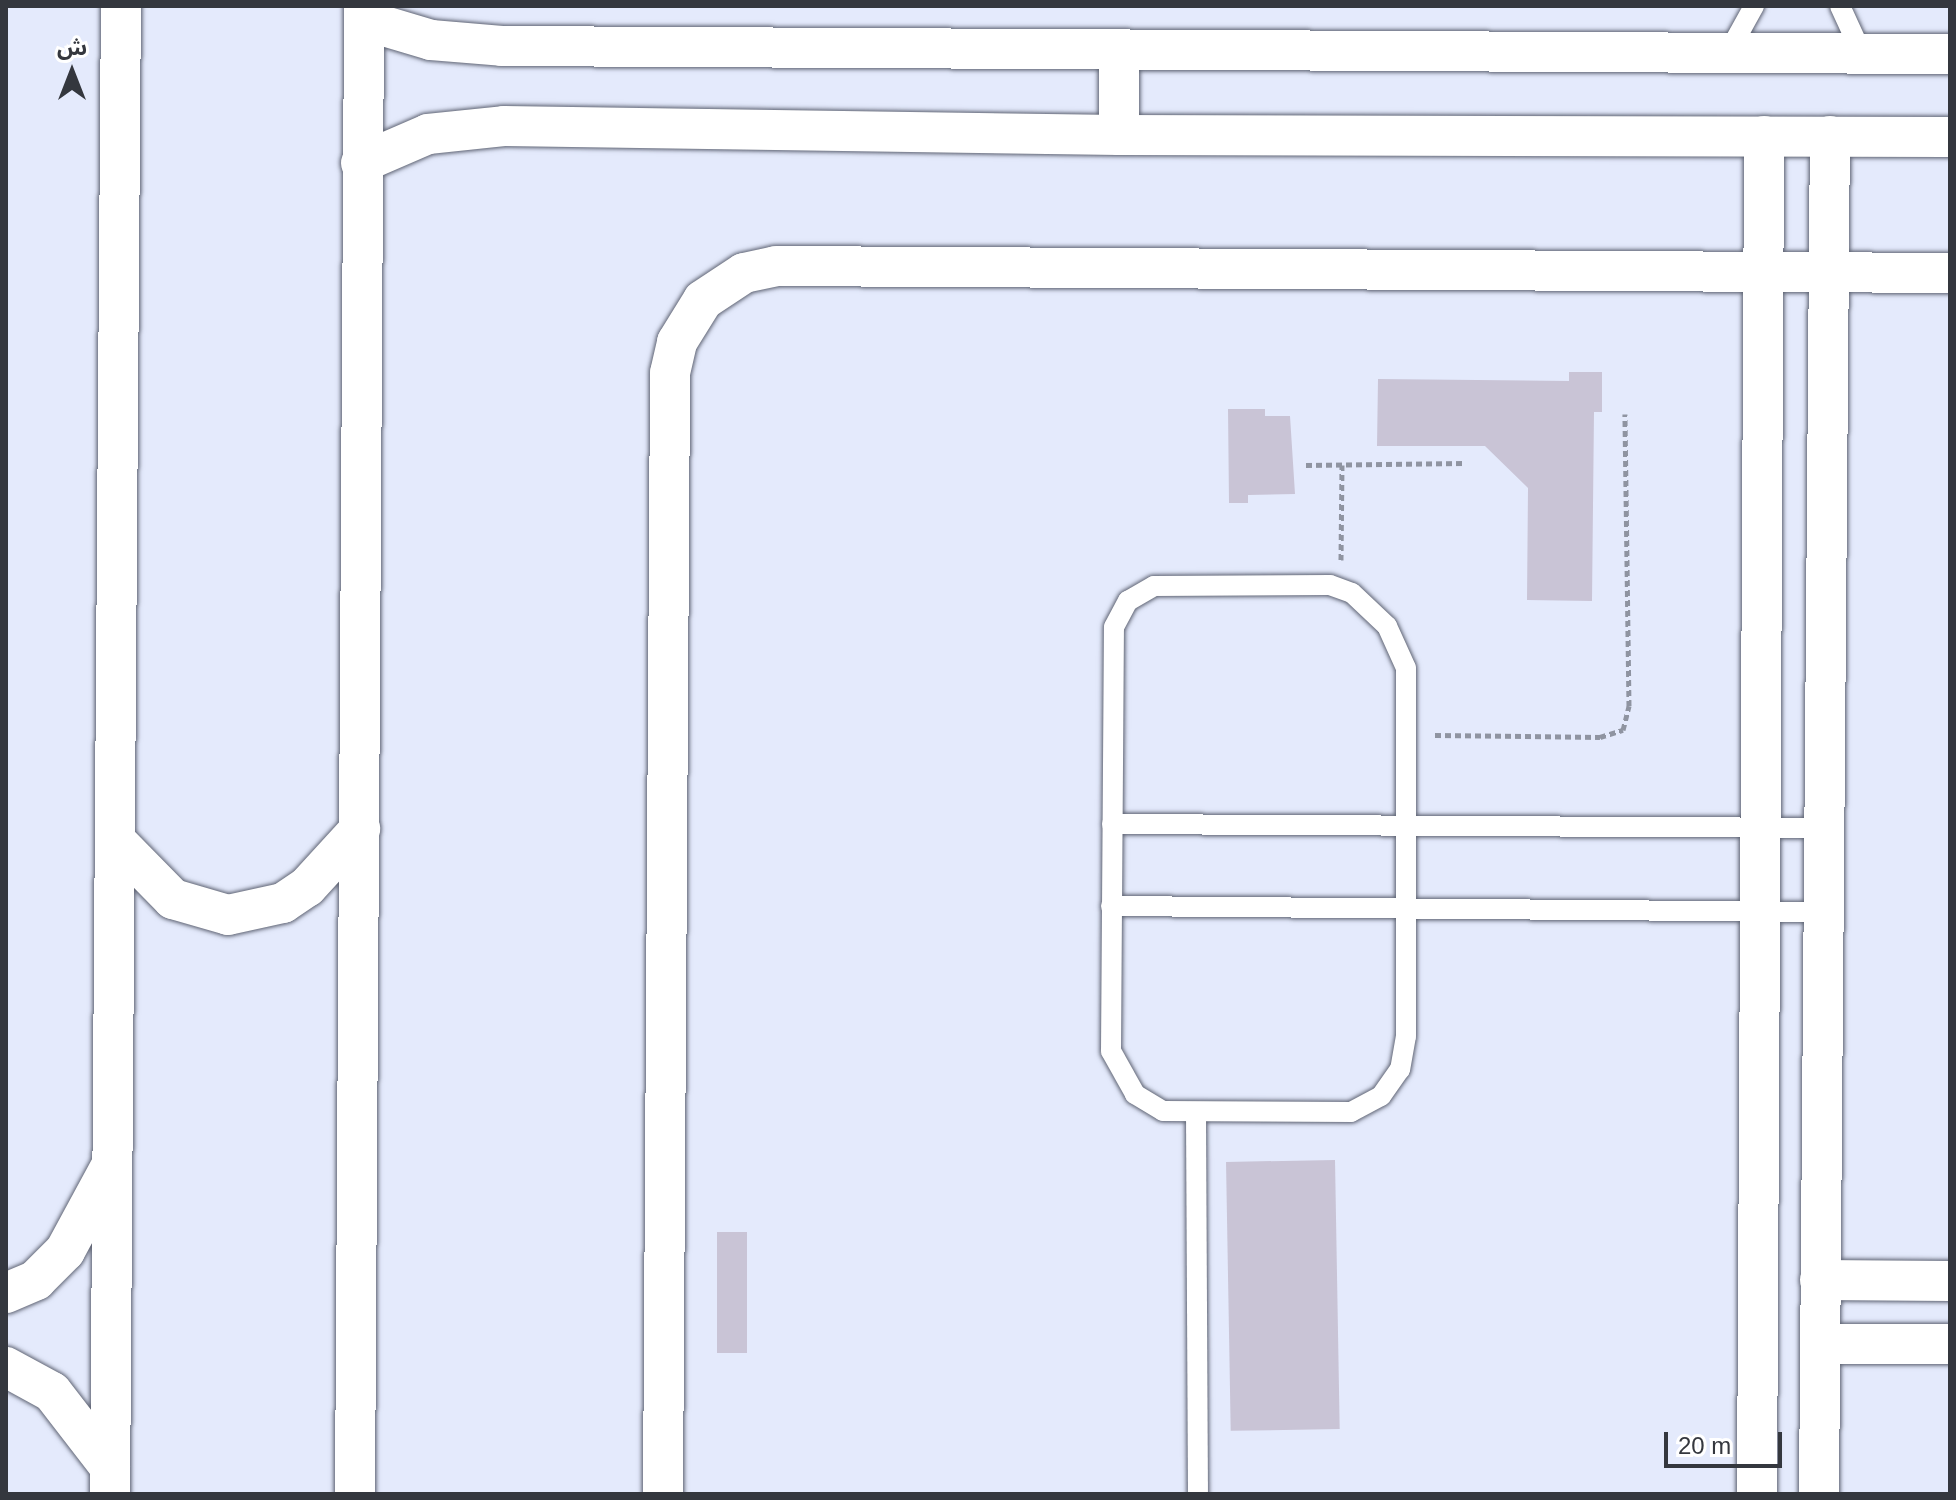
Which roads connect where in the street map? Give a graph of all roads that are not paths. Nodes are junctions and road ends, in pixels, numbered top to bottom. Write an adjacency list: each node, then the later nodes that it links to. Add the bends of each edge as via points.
1 (121, 6): 22 (street)
2 (1754, 6): 6 (lane)
3 (1840, 6): 7 (lane)
4 (364, 13): 5 (street, via 466,45); 13 (street)
5 (1119, 51): 6 (street); 9 (street)
6 (1728, 53): 7 (street)
7 (1862, 54): 8 (street)
8 (1950, 54)
9 (1119, 135): 10 (street); 13 (street, via 504,126 428,134)
10 (1764, 136): 11 (street); 14 (street)
11 (1830, 136): 12 (street); 15 (street)
12 (1950, 137)
13 (361, 163): 21 (street)
14 (1763, 272): 15 (street); 19 (street); 37 (street, via 776,266 744,273 703,300 677,342 670,373)
15 (1829, 272): 16 (street); 20 (street)
16 (1950, 273)
17 (1112, 824): 18 (lane); 18 (lane, via 1114,627 1128,601 1140,591 1169,585 1319,584 1341,588 1362,601 1397,638 1406,668); 23 (lane)
18 (1406, 826): 19 (lane); 24 (lane)
19 (1760, 828): 20 (lane); 25 (street)
20 (1826, 828): 26 (street)
21 (360, 829): 22 (street, via 295,895 256,912 228,915 173,899 150,882); 36 (street)
22 (115, 840): 28 (street)
23 (1111, 906): 24 (lane); 27 (lane, via 1110,1035 1116,1067 1148,1104)
24 (1406, 908): 25 (lane); 27 (lane, via 1405,1053 1381,1096 1343,1113)
25 (1760, 912): 26 (lane); 39 (street)
26 (1826, 912): 29 (street)
27 (1196, 1115): 38 (lane)
28 (113, 1163): 31 (street, via 65,1251 36,1280); 35 (street)
29 (1820, 1280): 30 (street); 32 (street)
30 (1950, 1281)
31 (6, 1293)
32 (1820, 1344): 33 (street); 40 (street)
33 (1950, 1344)
34 (6, 1367): 35 (street, via 52,1392)
35 (110, 1481)
36 (355, 1494)
37 (663, 1494)
38 (1198, 1494)
39 (1757, 1494)
40 (1819, 1494)

